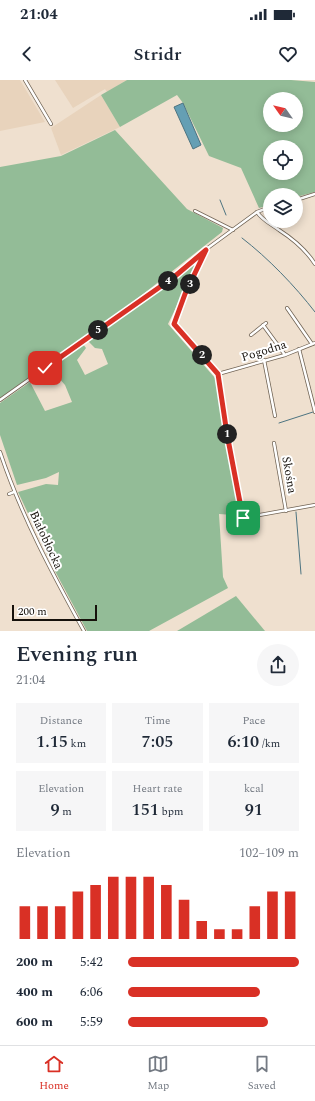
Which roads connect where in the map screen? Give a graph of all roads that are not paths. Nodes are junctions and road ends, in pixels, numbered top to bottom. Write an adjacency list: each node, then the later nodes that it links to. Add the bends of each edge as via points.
1 (25, 80): 2 (street)
2 (51, 124)
3 (315, 194): 4 (street)
4 (303, 198)
5 (263, 210): 7 (street)
6 (195, 211): 8 (street)
7 (256, 212): 8 (street); 10 (street, via 294,241)
8 (233, 230): 9 (street)
9 (206, 250): 19 (street, via 174,324); 20 (street, via 174,277)
10 (315, 264)
11 (287, 308): 15 (street)
12 (266, 323): 13 (street)
13 (263, 325): 14 (street); 17 (street)
14 (251, 335)
15 (314, 343): 16 (street, Pogodna)
16 (299, 349): 17 (street, Pogodna); 21 (street)
17 (285, 355): 18 (street, Pogodna)
18 (264, 360): 19 (street, Pogodna); 22 (street)
19 (218, 374): 28 (street, via 243,518)
20 (0, 400)
21 (315, 412)
22 (275, 416)
23 (274, 443): 28 (street, Skośna)
24 (0, 452): 25 (street, Białobłocka)
25 (14, 492): 26 (street); 29 (street, Białobłocka)
26 (9, 494)
27 (315, 505): 28 (street)
28 (286, 511)
29 (50, 569): 30 (street); 32 (street, Białobłocka)
30 (46, 570)
31 (68, 611): 32 (street)
32 (72, 611): 33 (street, Białobłocka)
33 (84, 631)

